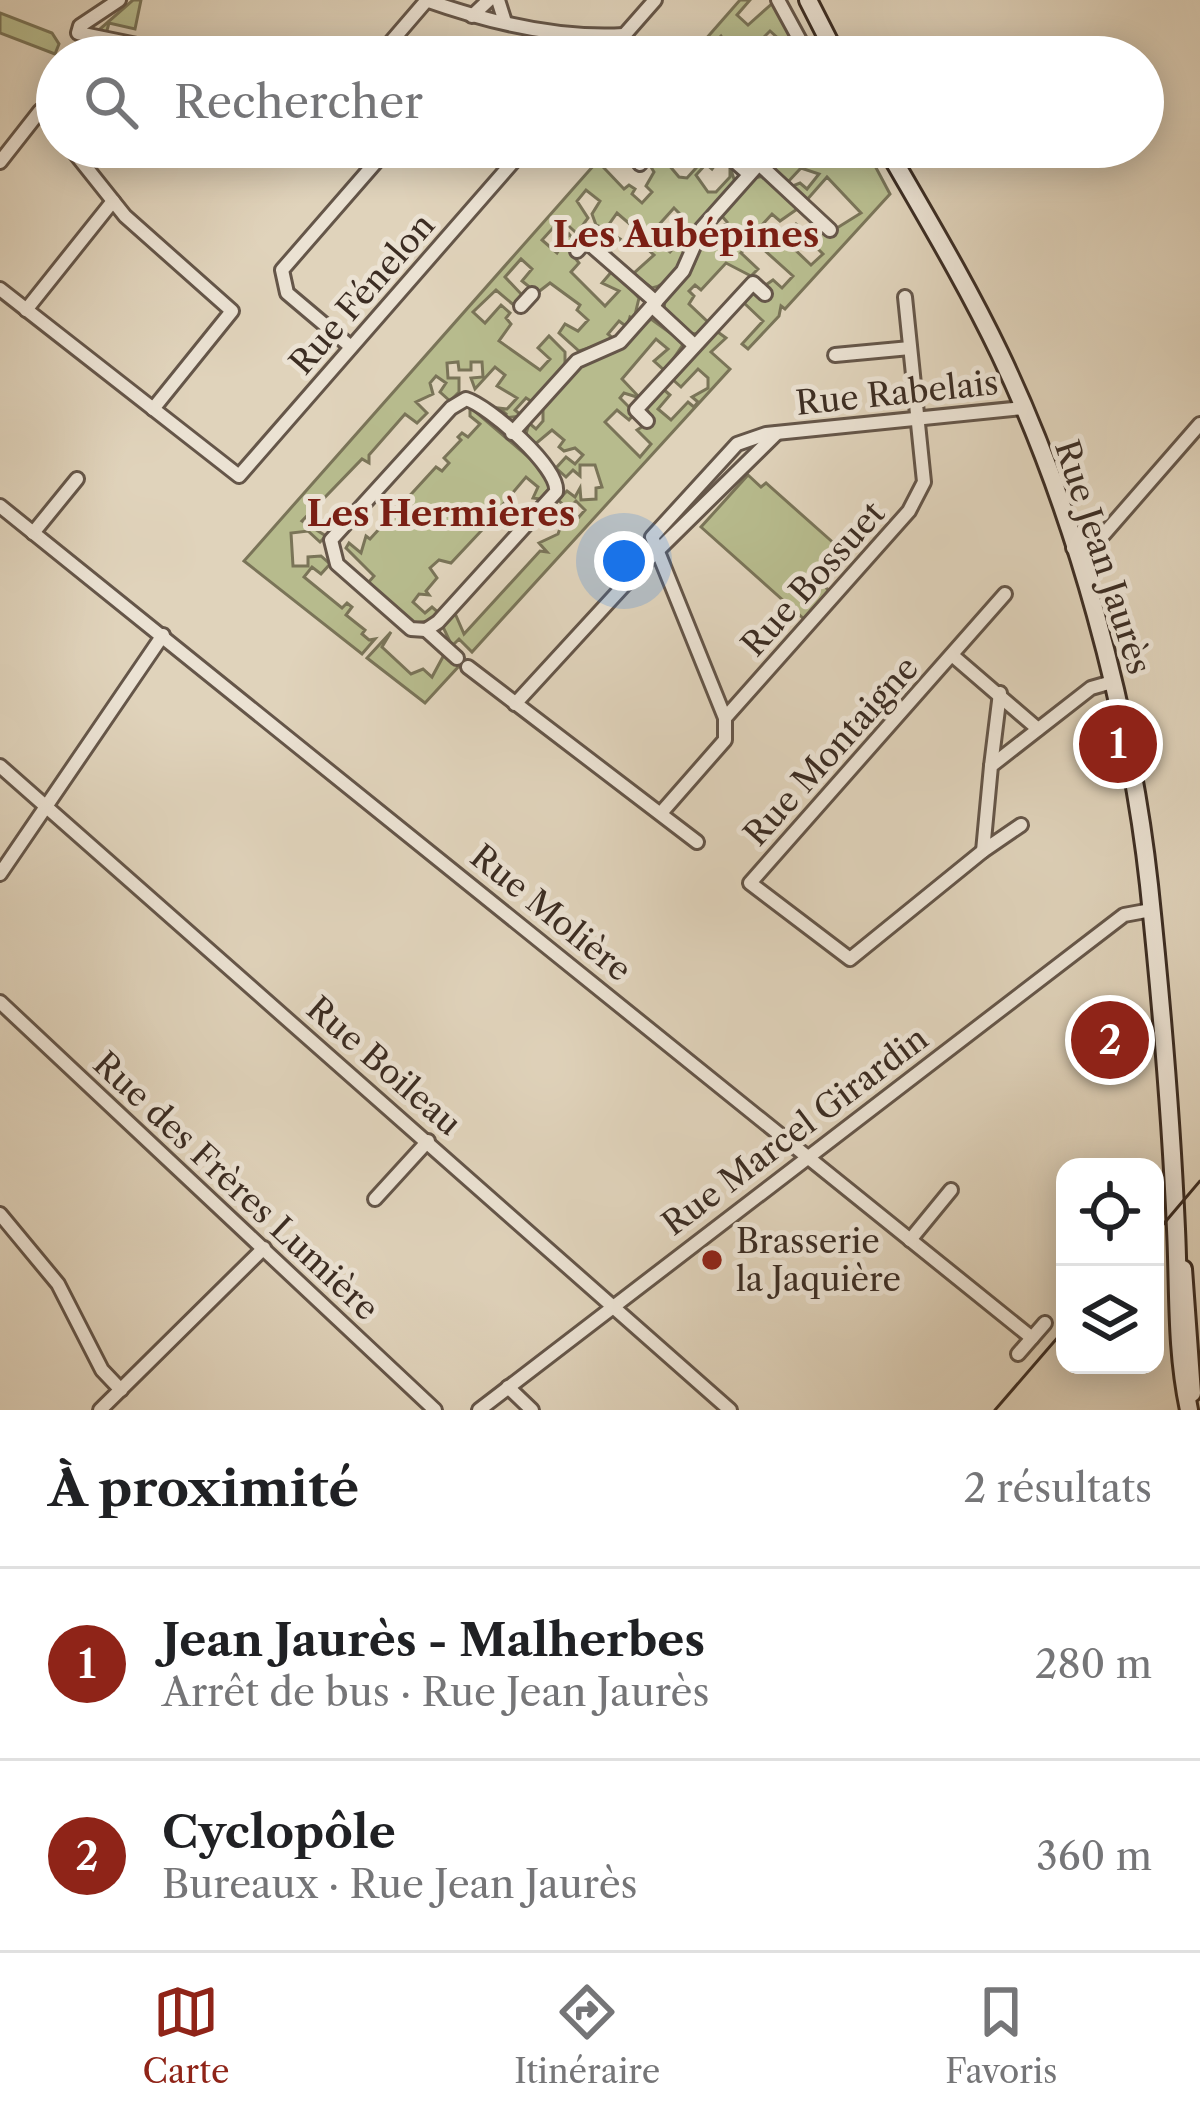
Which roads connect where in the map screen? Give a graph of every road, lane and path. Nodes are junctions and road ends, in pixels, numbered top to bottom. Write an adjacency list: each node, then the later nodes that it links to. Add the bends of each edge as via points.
1 (118, 0): 10 (street, via 80,26 78,34)
2 (426, 0): 7 (street); 11 (street)
3 (494, 0): 7 (street); 8 (street)
4 (655, 0): 9 (street)
5 (778, 0): 14 (street)
6 (808, 0): 15 (main road)
7 (472, 16): 8 (street)
8 (505, 22): 12 (street)
9 (624, 35): 13 (street)
10 (88, 36)
11 (396, 36)
12 (573, 36)
13 (601, 36)
14 (798, 36)
15 (826, 36)
16 (36, 116): 17 (street)
17 (0, 162)
18 (87, 168): 23 (street)
19 (370, 168): 34 (street, via 282,270 287,293)
20 (508, 168): 34 (street, Rue Fénelon)
21 (898, 168): 38 (main road, Rue Jean Jaurès)
22 (754, 169): 25 (street); 30 (street, via 702,229 691,259)
23 (113, 201): 32 (street); 39 (street, via 232,311)
24 (596, 230): 30 (street, via 582,246)
25 (830, 230)
26 (0, 289): 32 (street)
27 (532, 294): 31 (street)
28 (765, 294): 33 (street, via 747,278)
29 (905, 297): 35 (street, Rue Bossuet)
30 (654, 304): 33 (street); 44 (street, via 612,348 578,361)
31 (521, 306)
32 (26, 310): 39 (street)
33 (694, 345): 40 (street)
34 (351, 347): 39 (street, Rue Fénelon, via 238,476)
35 (910, 348): 36 (street); 41 (street, Rue Bossuet)
36 (835, 355)
37 (624, 399): 40 (street)
38 (1022, 408): 41 (street, Rue Rabelais); 49 (main road, Rue Jean Jaurès)
39 (153, 409)
40 (636, 410): 42 (street)
41 (916, 420): 45 (street, Rue Rabelais); 58 (street, Rue Bossuet, via 925,482 909,512)
42 (647, 421)
43 (1200, 424): 49 (street, via 1105,534)
44 (512, 433): 52 (street, via 551,470 556,492); 52 (street, via 474,401 458,402 331,540 337,564 404,625)
45 (778, 433): 50 (street, Rue Rabelais); 50 (street, Rue Rabelais, via 737,444 652,537)
46 (77, 479): 48 (street)
47 (0, 506): 48 (street, Rue Molière)
48 (33, 532): 53 (street, Rue Molière)
49 (1073, 548): 55 (main road, Rue Jean Jaurès)
50 (659, 554): 57 (street); 58 (street)
51 (1005, 594): 54 (street, Rue Montaigne)
52 (426, 630): 57 (street)
53 (163, 635): 62 (street); 71 (street, Rue Molière)
54 (952, 655): 56 (street, Rue Montaigne); 66 (street, Rue Montaigne, via 750,883 850,959)
55 (1112, 682): 59 (street, via 1091,688); 68 (main road, Rue Jean Jaurès, via 1128,741)
56 (1000, 693): 59 (street, Rue Montaigne); 61 (street)
57 (515, 704): 63 (street)
58 (725, 718): 63 (street, Rue Bossuet, via 725,740)
59 (1038, 729): 61 (street)
60 (0, 766): 62 (street, Rue Boileau)
61 (991, 766): 66 (street)
62 (48, 804): 67 (street); 70 (street, Rue Boileau)
63 (661, 814): 65 (street)
64 (1021, 825): 66 (street)
65 (697, 842)
66 (983, 851)
67 (0, 874)
68 (1150, 910): 71 (street, Rue Marcel Girardin, via 1124,915); 88 (main road, Rue Jean Jaurès, via 1179,1349)
69 (0, 1002): 76 (street, Rue des Frères Lumière)
70 (428, 1141): 73 (street); 77 (street, Rue Boileau)
71 (806, 1156): 75 (street, Rue Molière); 77 (street, Rue Marcel Girardin)
72 (951, 1190): 75 (street)
73 (375, 1199)
74 (0, 1214): 82 (street, via 58,1284 102,1370)
75 (910, 1240): 79 (street, Rue Molière)
76 (264, 1248): 82 (street); 84 (street, Rue des Frères Lumière)
77 (612, 1305): 81 (street, Rue Marcel Girardin); 87 (street, Rue Boileau)
78 (1045, 1323): 79 (street)
79 (1032, 1338): 80 (street)
80 (1018, 1354)
81 (508, 1388): 85 (street, Rue Marcel Girardin); 86 (street)
82 (121, 1390): 83 (street)
83 (100, 1410)
84 (435, 1410)
85 (479, 1410)
86 (532, 1410)
87 (730, 1410)
88 (1190, 1410)

